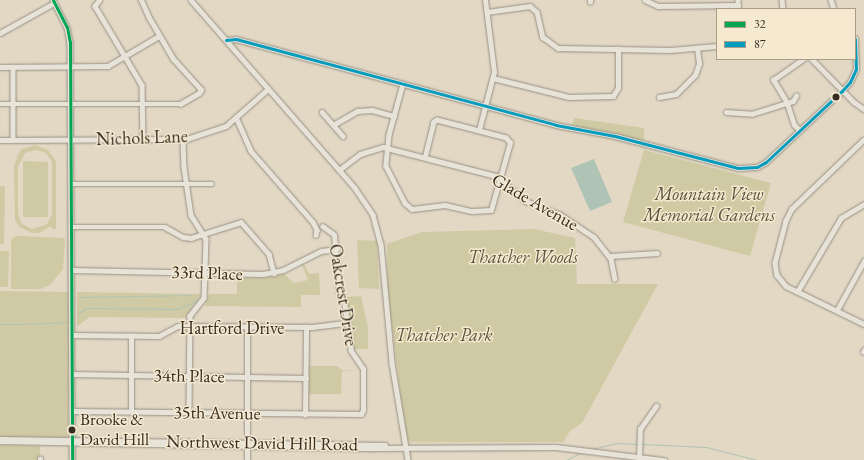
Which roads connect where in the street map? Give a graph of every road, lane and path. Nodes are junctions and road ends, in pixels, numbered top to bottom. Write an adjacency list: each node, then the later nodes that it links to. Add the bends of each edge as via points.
1 (100, 0): 15 (street, via 95,4)
2 (141, 0): 10 (street)
3 (191, 0): 11 (street)
4 (485, 0): 8 (street)
5 (645, 0): 7 (street, via 658,6)
6 (53, 1): 9 (street); 21 (street, via 68,29)
7 (738, 5)
8 (487, 12): 14 (street, via 530,6 537,12 543,38 551,44 568,49); 22 (street)
9 (0, 33)
10 (159, 36): 15 (street); 29 (street, via 177,64 201,90 182,103)
11 (226, 40): 23 (street, via 236,39); 24 (street)
12 (716, 46): 13 (street)
13 (697, 48): 14 (street); 27 (street, via 699,64 695,75 676,94)
14 (618, 49): 22 (street, via 618,88 613,96 569,97)
15 (126, 57): 21 (street, via 108,66); 29 (street, via 141,82)
16 (802, 60): 30 (street, via 773,80)
17 (813, 60): 25 (street)
18 (856, 60): 25 (street, via 856,69)
19 (0, 67): 20 (street)
20 (13, 67): 21 (street); 32 (street)
21 (70, 67): 28 (street)
22 (493, 78): 33 (street)
23 (403, 84): 33 (street); 37 (street)
24 (268, 89): 38 (street, Nichols Lane); 51 (street)
25 (842, 91): 34 (street); 41 (street)
26 (796, 96): 30 (street)
27 (659, 97)
28 (71, 103): 29 (street); 32 (street); 45 (street)
29 (143, 103): 46 (street)
30 (787, 103): 36 (street, via 752,114); 41 (street, via 791,118)
31 (0, 104): 32 (street)
32 (13, 104): 44 (street)
33 (486, 106): 40 (street); 41 (street, via 738,168 757,167 766,162)
34 (864, 109)
35 (322, 112): 39 (street)
36 (726, 112)
37 (394, 116): 39 (street, via 372,110 357,111); 49 (street)
38 (236, 117): 47 (street, Nichols Lane, via 217,131); 60 (street, Oakcrest Drive, via 251,152 313,222 317,230)
39 (333, 125): 42 (street)
40 (479, 130): 50 (street, via 436,120); 52 (street, via 510,141)
41 (800, 131)
42 (343, 136)
43 (0, 140): 44 (street, Nichols Lane)
44 (13, 140): 45 (street, Nichols Lane)
45 (72, 140): 46 (street, Nichols Lane); 53 (street)
46 (143, 140): 47 (street, Nichols Lane)
47 (184, 140): 55 (street, via 184,167)
48 (864, 140): 69 (street, via 794,206 786,221 775,259 776,271 784,284)
49 (387, 148): 50 (street, Glade Avenue); 51 (street, Glade Avenue, via 366,151); 52 (street, via 388,174 405,203 416,210 445,205 472,211 489,211 493,208)
50 (425, 157): 52 (street, Glade Avenue)
51 (339, 170): 93 (street, via 368,205 379,231 390,345)
52 (501, 178): 63 (street, Glade Avenue, via 526,200 564,217 594,237)
53 (72, 184): 55 (street); 57 (street)
54 (212, 184): 55 (street)
55 (188, 185): 59 (street, via 191,215)
56 (864, 204): 69 (street, via 841,218)
57 (72, 227): 59 (street, via 165,227 188,238); 65 (street)
58 (323, 227): 61 (street, Oakcrest Drive, via 334,235)
59 (204, 234): 66 (street); 67 (street, via 241,222 269,254)
60 (316, 235)
61 (337, 249): 67 (street, 33rd Place, via 321,251); 71 (street, Oakcrest Drive, via 339,292 344,301)
62 (657, 253): 63 (street)
63 (610, 256): 68 (street, Glade Avenue, via 615,269)
64 (864, 261): 70 (street)
65 (72, 270): 66 (street, 33rd Place); 76 (street)
66 (205, 273): 67 (street, 33rd Place); 73 (street, via 204,298 191,314)
67 (274, 273)
68 (615, 279)
69 (797, 292): 70 (street)
70 (837, 310): 72 (street)
71 (347, 323): 75 (street, Hartford Drive); 88 (street, Oakcrest Drive, via 352,353 363,369)
72 (864, 324)
73 (189, 326): 74 (street, Hartford Drive); 77 (street, Hartford Drive, via 175,326 159,336); 80 (street)
74 (248, 326): 75 (street, Hartford Drive); 81 (street)
75 (306, 327): 82 (street)
76 (72, 335): 77 (street, Hartford Drive); 78 (street)
77 (131, 336): 79 (street)
78 (72, 374): 79 (street, 34th Place); 84 (street)
79 (131, 375): 80 (street, 34th Place); 85 (street)
80 (189, 376): 81 (street, 34th Place); 86 (street)
81 (248, 377): 82 (street, 34th Place); 87 (street)
82 (306, 378): 89 (street)
83 (656, 406): 94 (street, via 640,429)
84 (72, 411): 85 (street, 35th Avenue); 91 (street)
85 (131, 412): 86 (street, 35th Avenue)
86 (189, 413): 87 (street, 35th Avenue)
87 (248, 414): 89 (street, 35th Avenue); 92 (street)
88 (361, 414): 89 (street, 35th Avenue)
89 (305, 415)
90 (0, 440): 91 (street, Northwest David Hill Road)
91 (72, 441): 92 (street, Northwest David Hill Road); 95 (street)
92 (248, 444): 93 (street, Northwest David Hill Road); 96 (street)
93 (404, 447): 94 (street, Northwest David Hill Road, via 556,447); 97 (street)
94 (639, 457): 98 (street, Northwest David Hill Road)
95 (72, 460)
96 (247, 460)
97 (408, 460)
98 (664, 460)

